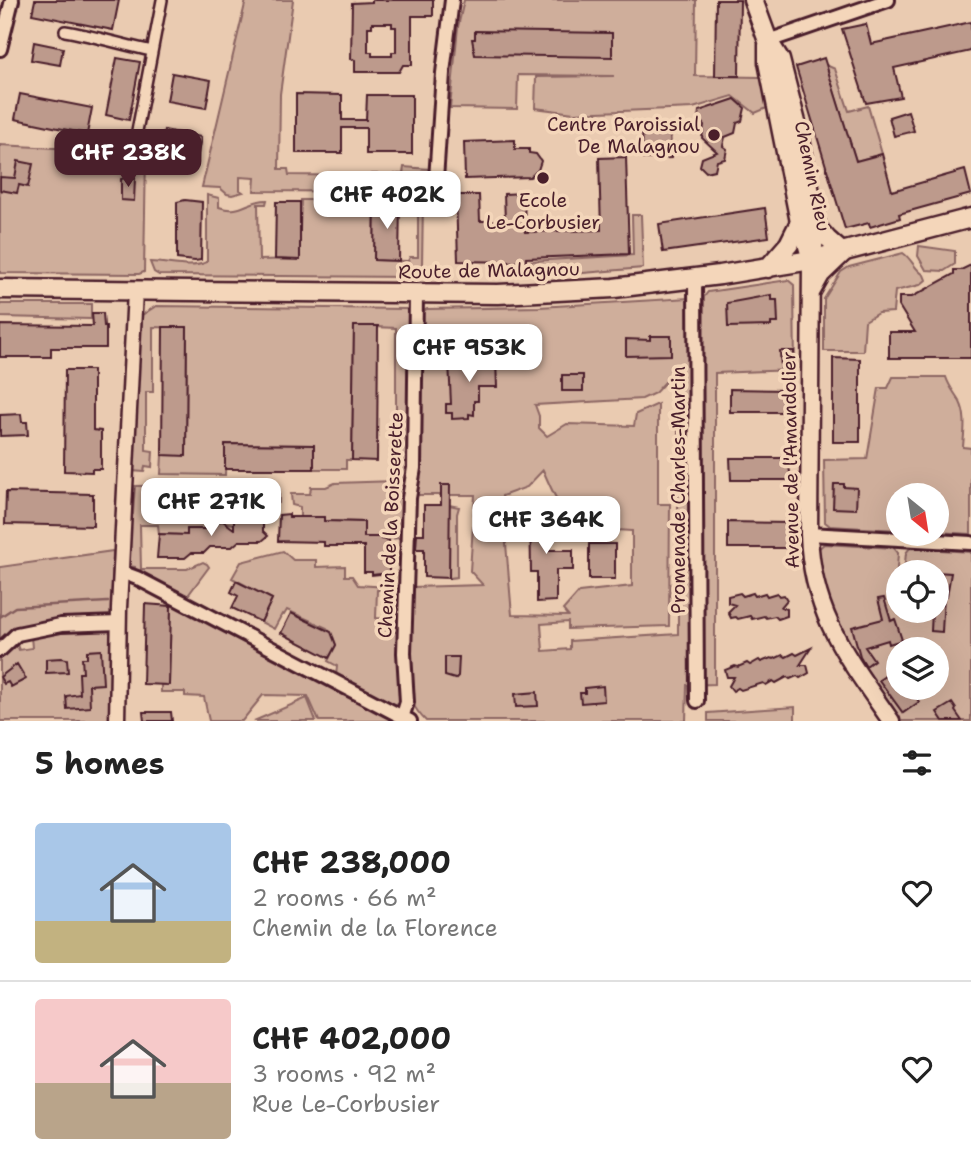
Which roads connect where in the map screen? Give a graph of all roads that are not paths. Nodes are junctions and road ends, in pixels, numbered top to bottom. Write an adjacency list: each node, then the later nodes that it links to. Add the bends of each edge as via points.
1 (12, 0): 8 (street)
2 (162, 0): 9 (street)
3 (452, 0): 11 (street)
4 (753, 0): 7 (main road, Chemin Rieu)
5 (888, 0): 7 (street)
6 (65, 31): 9 (street)
7 (768, 41): 13 (main road, Chemin Rieu, via 768,62)
8 (0, 49)
9 (152, 51): 10 (street)
10 (137, 131)
11 (435, 195)
12 (971, 218): 14 (main road, Route de Malagnou)
13 (808, 223): 14 (main road); 15 (main road, Chemin Rieu); 16 (main road)
14 (844, 253): 15 (main road, Route de Malagnou); 20 (main road)
15 (811, 260): 16 (main road, Route de Malagnou); 20 (main road, Avenue de l'Amandolier)
16 (768, 268): 17 (main road, Route de Malagnou)
17 (695, 278): 21 (main road, Route de Malagnou, via 565,291); 27 (street, Promenade Charles-Martin)
18 (0, 289): 19 (main road, Route de Malagnou)
19 (135, 291): 21 (main road, Route de Malagnou); 24 (street)
20 (810, 293): 22 (main road, Avenue de l'Amandolier)
21 (416, 294): 28 (street, Chemin de la Boisserette, via 414,468 404,653)
22 (809, 534): 23 (street); 30 (main road, Avenue de l'Amandolier, via 813,577 828,624)
23 (971, 543)
24 (121, 572): 25 (street); 28 (street)
25 (119, 623): 26 (street, via 61,625 17,634); 29 (street)
26 (0, 650)
27 (697, 701)
28 (406, 718)
29 (117, 721)
30 (891, 721)

